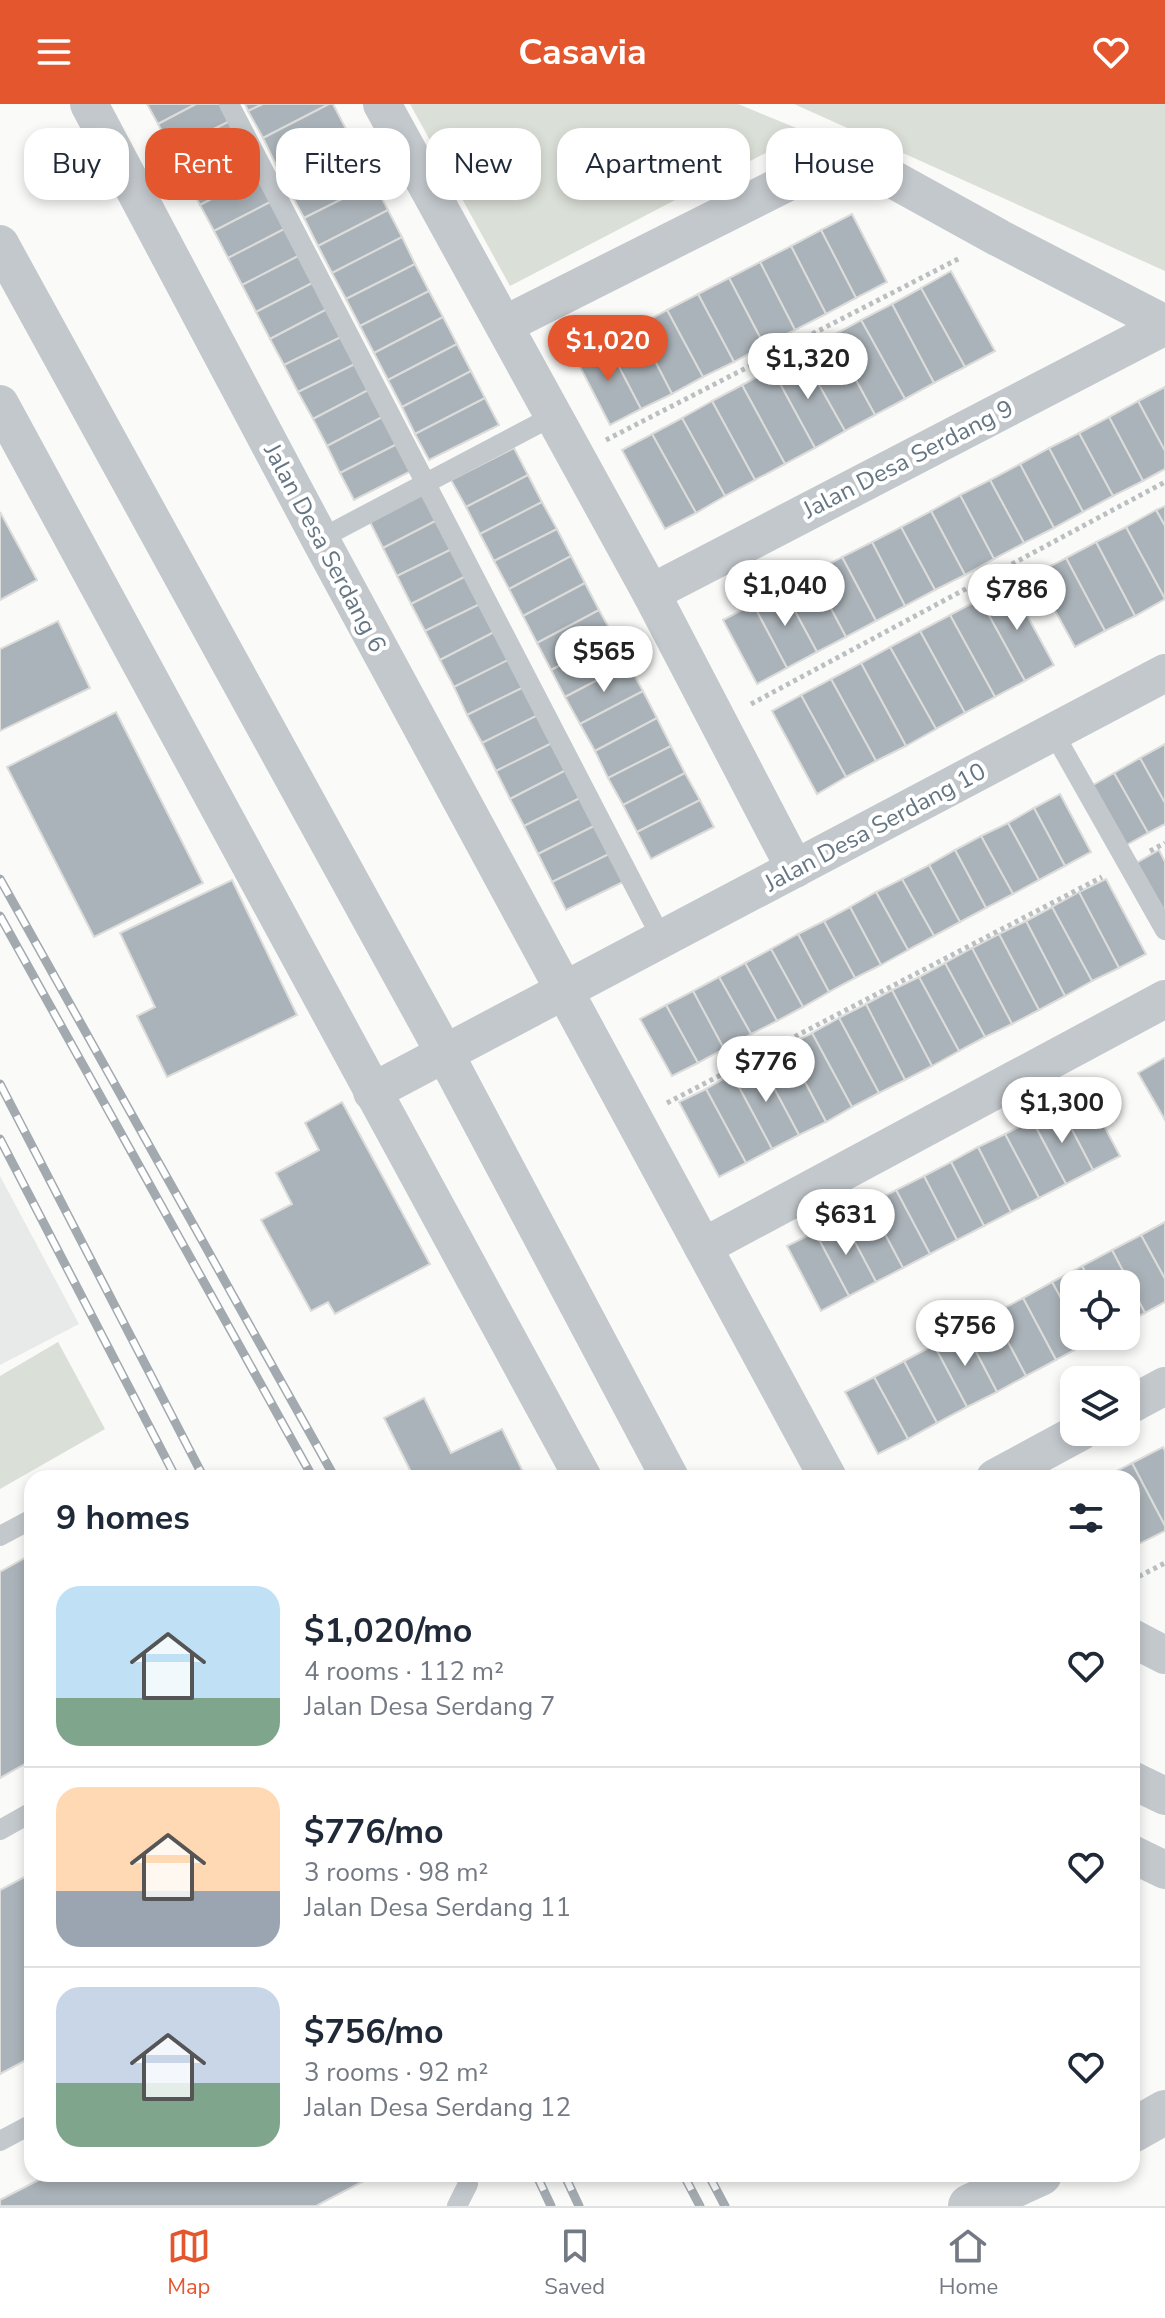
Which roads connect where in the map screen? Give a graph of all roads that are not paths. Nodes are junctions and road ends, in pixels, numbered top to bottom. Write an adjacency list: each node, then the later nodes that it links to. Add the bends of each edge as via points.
1 (89, 104): 10 (street, Jalan Desa Serdang 6)
2 (229, 104): 9 (lane)
3 (382, 104): 5 (street)
4 (0, 244): 19 (street)
5 (506, 324): 6 (street, via 810,171 842,164 876,170); 8 (street)
6 (1165, 325): 11 (street, Jalan Desa Serdang 9)
7 (0, 404): 20 (street)
8 (555, 415): 9 (lane); 11 (street)
9 (425, 483): 10 (lane); 16 (lane)
10 (320, 539): 17 (street, Jalan Desa Serdang 6)
11 (651, 593): 14 (street)
12 (1165, 673): 13 (street, Jalan Desa Serdang 10)
13 (1053, 732): 14 (street, Jalan Desa Serdang 10); 15 (lane)
14 (795, 869): 16 (street, Jalan Desa Serdang 10)
15 (1165, 930)
16 (662, 939): 17 (street, Jalan Desa Serdang 10)
17 (574, 985): 19 (street, Jalan Desa Serdang 10); 21 (street, Jalan Desa Serdang 6, via 634,1120)
18 (1165, 999): 21 (street)
19 (445, 1054): 20 (street, Jalan Desa Serdang 10); 26 (street)
20 (372, 1092): 25 (street)
21 (703, 1247): 27 (street, Jalan Desa Serdang 6)
22 (1165, 1386): 23 (street)
23 (1140, 1399)
24 (1060, 1443): 28 (street)
25 (579, 1470)
26 (666, 1470)
27 (824, 1470)
28 (1010, 1470)
29 (24, 1523): 30 (lane)
30 (0, 1536)
31 (1140, 1642): 32 (street)
32 (1165, 1655)
33 (1140, 1784): 34 (street)
34 (1165, 1796)
35 (24, 1816): 36 (lane)
36 (0, 1830)
37 (1140, 1858): 38 (street)
38 (1165, 1870)
39 (1165, 2112): 40 (street)
40 (1140, 2126)
41 (24, 2128): 42 (lane)
42 (0, 2141)
43 (468, 2182): 45 (lane)
44 (1015, 2182): 46 (street)
45 (457, 2206)
46 (970, 2206)

